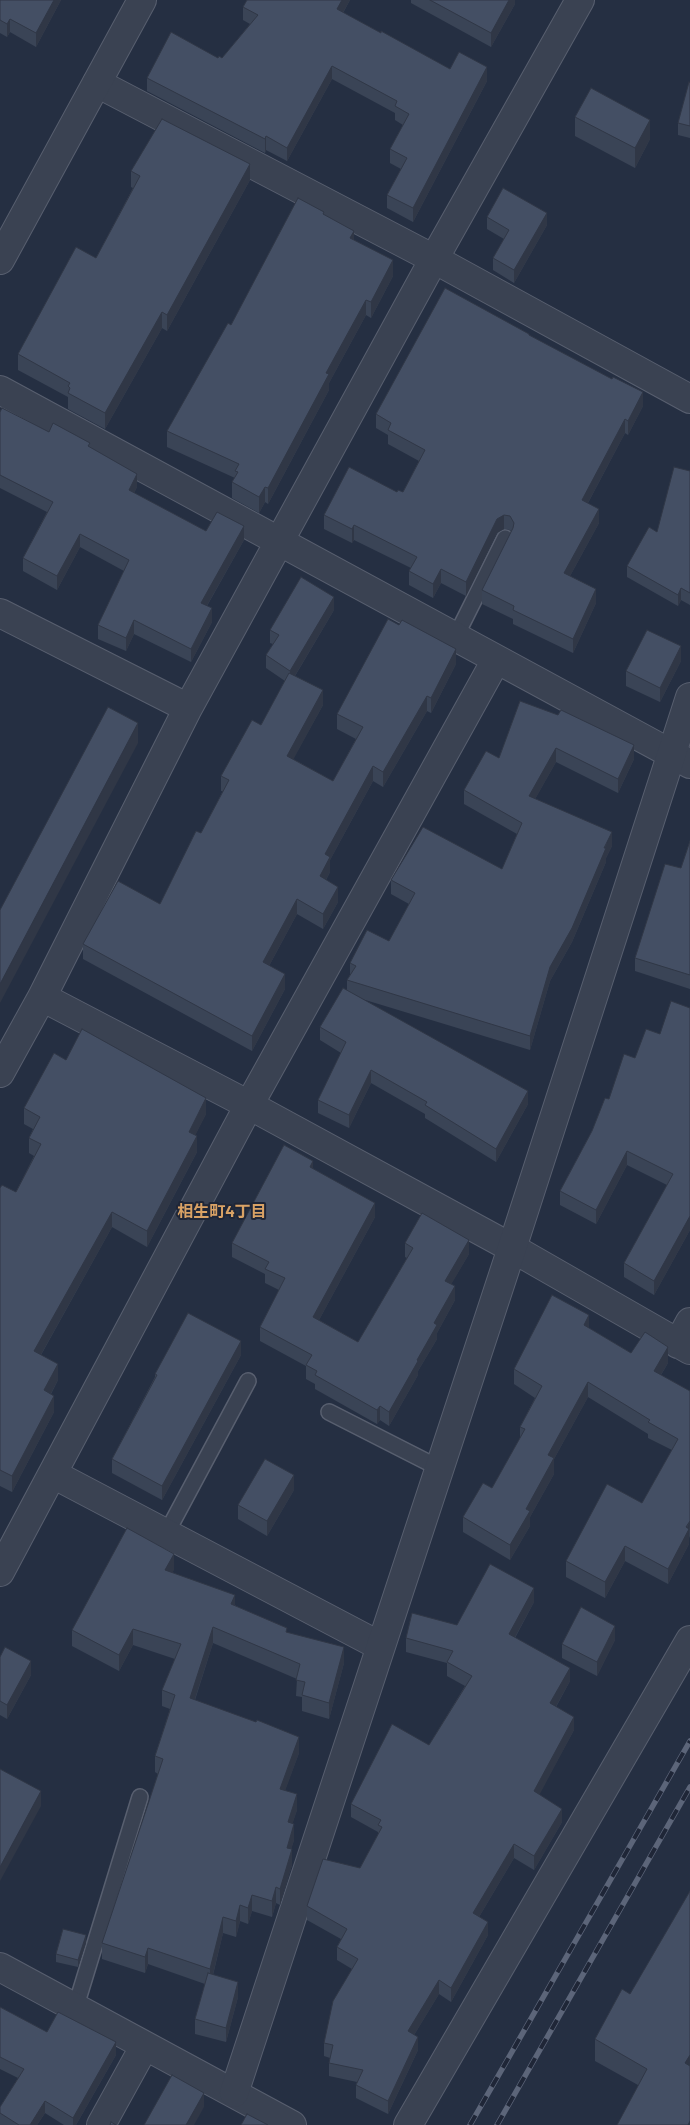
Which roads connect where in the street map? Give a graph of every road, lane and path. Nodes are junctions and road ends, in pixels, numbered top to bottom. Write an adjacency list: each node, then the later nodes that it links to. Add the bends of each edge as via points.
1 (142, 0): 3 (street)
2 (580, 0): 4 (street)
3 (98, 83): 4 (street); 5 (street)
4 (434, 259): 7 (street); 9 (street)
5 (0, 260)
6 (0, 390): 9 (street)
7 (690, 399)
8 (505, 538): 11 (lane)
9 (280, 541): 11 (street); 14 (street)
10 (0, 613): 14 (street)
11 (455, 638): 12 (street)
12 (496, 660): 15 (street); 18 (street)
13 (690, 697): 15 (street)
14 (188, 708): 16 (street)
15 (681, 760): 19 (street)
16 (42, 997): 17 (street); 18 (street)
17 (0, 1074)
18 (249, 1105): 19 (street); 24 (street)
19 (512, 1248): 20 (street); 23 (street)
20 (686, 1339)
21 (248, 1381): 25 (lane)
22 (329, 1412): 23 (lane)
23 (439, 1468): 28 (street)
24 (54, 1474): 25 (street); 26 (street)
25 (166, 1534): 28 (street)
26 (2, 1562)
27 (690, 1640): 36 (street)
28 (380, 1646): 33 (street)
29 (140, 1797): 31 (lane)
30 (0, 1967): 31 (street)
31 (75, 2009): 32 (street)
32 (144, 2047): 33 (street); 34 (street)
33 (234, 2093): 35 (street)
34 (102, 2125)
35 (292, 2125)
36 (408, 2125)

